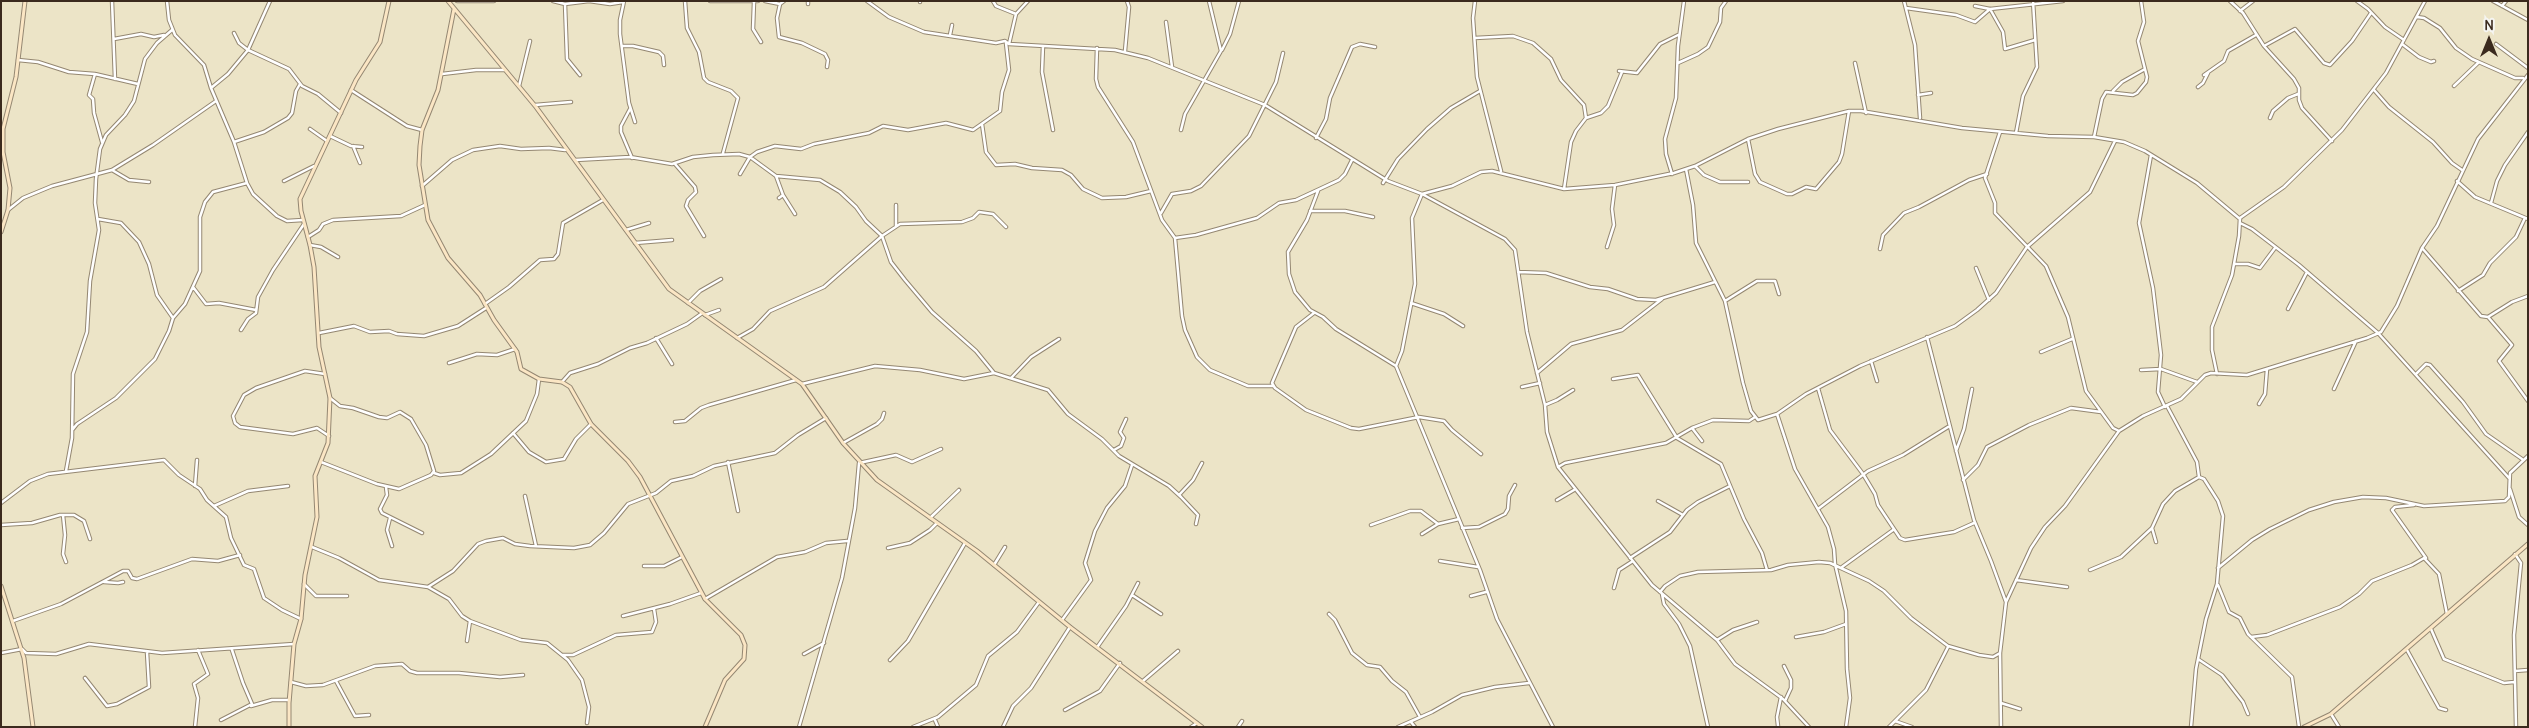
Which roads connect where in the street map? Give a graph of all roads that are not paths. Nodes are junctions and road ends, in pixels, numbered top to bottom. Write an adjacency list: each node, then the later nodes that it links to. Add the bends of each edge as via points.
1 (26, 1): 74 (street)
2 (112, 1): 56 (street)
3 (167, 1): 49 (street)
4 (270, 1): 70 (street)
5 (389, 1): 100 (street, via 380,42)
6 (457, 1): 7 (street)
7 (494, 1)
8 (553, 1): 34 (street)
9 (624, 1): 34 (street, via 610,4 590,1); 65 (street, via 620,20)
10 (685, 1): 143 (street, via 687,28 699,52 704,78 738,98)
11 (710, 1): 33 (street)
12 (758, 1): 33 (street)
13 (765, 1): 36 (street)
14 (867, 1): 52 (street, via 912,28)
15 (993, 1): 44 (street, via 996,6)
16 (1028, 1): 44 (street)
17 (1127, 1): 71 (street)
18 (1209, 1): 72 (street)
19 (1239, 1): 72 (street, via 1230,34)
20 (1475, 1): 55 (street)
21 (1684, 1): 53 (street)
22 (1726, 1): 77 (street, via 1708,47)
23 (1904, 1): 39 (street)
24 (2063, 1): 35 (street)
25 (2141, 1): 83 (street, via 2144,22 2138,41)
26 (2230, 1): 42 (street)
27 (2253, 1): 42 (street)
28 (2357, 1): 43 (street)
29 (2425, 1): 45 (street)
30 (2493, 1): 38 (street)
31 (2506, 1): 38 (street)
32 (450, 2): 40 (street)
33 (754, 2): 61 (street, via 753,29)
34 (567, 3): 88 (street, via 567,59)
35 (2033, 3): 41 (street); 57 (street)
36 (783, 4): 80 (street, via 777,25 779,37 825,54)
37 (1975, 6): 41 (street)
38 (2502, 6): 46 (street)
39 (1906, 8): 41 (street, via 1956,15 1975,22); 106 (street, via 1915,45)
40 (454, 9): 84 (street); 87 (street)
41 (1990, 9): 57 (street, via 2003,32 2005,49)
42 (2240, 11): 54 (street)
43 (2372, 13): 58 (street); 67 (street, via 2330,65 2324,63 2295,29)
44 (1016, 14): 62 (street)
45 (2418, 17): 58 (street); 76 (street, via 2440,28 2456,48)
46 (2528, 20)
47 (1166, 22): 81 (street)
48 (952, 25): 52 (street)
49 (172, 30): 51 (street); 99 (street, via 203,63)
50 (234, 33): 70 (street)
51 (167, 35): 56 (street, via 140,34); 94 (street, via 145,59)
52 (950, 35): 60 (street, via 996,43)
53 (1679, 35): 77 (street); 117 (street, via 1657,47 1637,73 1621,72 1608,106 1601,113)
54 (2256, 35): 67 (street); 85 (street, via 2228,51 2224,61)
55 (1474, 38): 102 (street); 117 (street, via 1513,36 1533,43 1551,59 1561,80 1584,105)
56 (114, 39): 92 (street)
57 (2035, 40): 130 (street, via 2037,67 2025,90)
58 (2404, 40): 63 (street)
59 (530, 41): 97 (street)
60 (1005, 41): 62 (street); 123 (street, via 1009,70 1000,111)
61 (761, 42)
62 (1009, 44): 66 (street)
63 (2402, 44): 75 (street, via 2419,58); 101 (street)
64 (2496, 44): 82 (street)
65 (622, 46): 79 (street, via 659,52); 111 (street)
66 (1043, 46): 69 (street); 126 (street, via 1042,72)
67 (2264, 46): 105 (street, via 2297,84)
68 (1375, 47): 133 (street, via 1360,44 1352,48)
69 (1097, 48): 71 (street); 173 (street, via 1097,83 1133,142)
70 (248, 50): 95 (street, via 289,69); 99 (street)
71 (1125, 51): 81 (street)
72 (1221, 51): 93 (street)
73 (1283, 53): 109 (street, via 1276,82)
74 (18, 60): 86 (street, via 38,62 74,73); 115 (street)
75 (2434, 60)
76 (2479, 62): 91 (street, via 2516,78); 96 (street)
77 (1678, 63): 159 (street, via 1676,98 1665,138)
78 (1855, 63): 113 (street)
79 (664, 65)
80 (827, 67)
81 (1172, 68): 93 (street)
82 (2528, 68)
83 (2145, 69): 103 (street); 103 (street, via 2146,82 2138,92 2124,95)
84 (504, 70): 87 (street); 97 (street)
85 (2209, 72): 89 (street); 98 (street)
86 (95, 74): 92 (street); 138 (street, via 89,95 93,99)
87 (442, 74): 125 (street)
88 (580, 75)
89 (2204, 75)
90 (2528, 75): 91 (street)
91 (2524, 78): 155 (street, via 2478,139)
92 (115, 79): 94 (street)
93 (1206, 80): 109 (street); 127 (street, via 1185,114)
94 (138, 84): 138 (street, via 129,110 110,128)
95 (300, 84): 114 (street); 139 (street, via 288,118 264,132)
96 (2454, 86)
97 (519, 87): 110 (street)
98 (2198, 87)
99 (211, 88): 107 (street)
100 (352, 90): 114 (street); 125 (street, via 407,126)
101 (2374, 90): 137 (street); 155 (street)
102 (1480, 91): 156 (street); 162 (street, via 1451,108 1427,129 1398,159)
103 (2112, 91): 132 (street, via 2106,92 2102,99)
104 (1931, 92): 106 (street)
105 (2298, 94): 119 (street, via 2288,98); 137 (street, via 2306,112)
106 (1918, 95): 118 (street)
107 (216, 101): 139 (street); 154 (street)
108 (571, 102): 110 (street)
109 (1265, 104): 133 (street); 184 (street, via 1249,136 1217,171 1195,190 1172,194)
110 (533, 105): 142 (street)
111 (630, 108): 121 (street); 146 (street, via 621,132)
112 (1849, 111): 113 (street); 134 (street); 134 (street, via 1839,162 1816,189 1806,187 1787,194 1760,182 1755,174)
113 (1866, 112): 120 (street)
114 (341, 113): 131 (street)
115 (6, 116): 116 (street); 181 (street, via 3,137 10,188)
116 (1, 117)
117 (1586, 118): 171 (street, via 1571,142)
118 (1920, 118): 120 (street); 122 (street)
119 (2270, 118)
120 (1915, 120): 122 (street)
121 (635, 122)
122 (1924, 122): 128 (street)
123 (982, 124): 145 (street, via 970,130 946,123 908,130 883,126 869,133 814,144 802,150 769,147); 173 (street, via 986,152 996,166 1016,164 1062,170 1083,189 1102,198)
124 (310, 129): 135 (street)
125 (422, 130): 170 (street, via 419,160)
126 (1053, 130)
127 (1181, 130)
128 (2000, 132): 130 (street); 160 (street)
129 (2528, 132): 178 (street, via 2505,164)
130 (2016, 133): 132 (street)
131 (330, 136): 135 (street); 140 (street)
132 (2094, 137): 136 (street)
133 (1316, 138): 148 (street)
134 (1748, 139): 152 (street)
135 (328, 141): 151 (street)
136 (2116, 141): 144 (street); 205 (street, via 2090,192)
137 (2332, 141): 188 (street, via 2279,192)
138 (102, 142): 157 (street)
139 (234, 142): 167 (street)
140 (353, 146): 141 (street); 149 (street)
141 (362, 147)
142 (565, 150): 147 (street); 170 (street, via 500,146 473,150 452,160)
143 (723, 154): 145 (street); 150 (street, via 699,156)
144 (2151, 155): 188 (street, via 2206,190); 250 (street, via 2139,223 2154,288)
145 (750, 157): 158 (street); 161 (street)
146 (632, 158): 147 (street); 150 (street)
147 (575, 160): 177 (street)
148 (1352, 160): 162 (street); 172 (street, via 1342,177)
149 (360, 163)
150 (675, 164): 197 (street, via 696,189 686,206)
151 (314, 166): 163 (street); 190 (street, via 300,199)
152 (1695, 166): 153 (street); 166 (street, via 1704,175 1720,182)
153 (1686, 169): 159 (street); 215 (street, via 1696,244)
154 (112, 170): 157 (street); 165 (street, via 129,180)
155 (2462, 170): 164 (street)
156 (1501, 172): 171 (street); 174 (street, via 1481,172 1452,186)
157 (97, 173): 181 (street, via 52,186 24,198); 187 (street, via 95,203)
158 (740, 174)
159 (1672, 174): 169 (street)
160 (1987, 174): 205 (street, via 1985,180 1995,203 1995,213); 208 (street, via 1968,180 1904,213 1881,237)
161 (776, 176): 175 (street); 198 (street, via 814,179 831,186 856,207)
162 (1385, 180): 168 (street); 174 (street)
163 (284, 181)
164 (2457, 181): 178 (street, via 2475,197); 207 (street, via 2438,226)
165 (149, 182)
166 (1748, 182)
167 (247, 183): 190 (street, via 277,216 287,221); 216 (street, via 213,192 205,202 200,217 200,271)
168 (1383, 184)
169 (1615, 185): 171 (street); 204 (street, via 1614,225)
170 (422, 186): 179 (street)
171 (1564, 189)
172 (1319, 190): 182 (street); 200 (street, via 1279,203 1257,218)
173 (1151, 191): 184 (street)
174 (1422, 194): 212 (street, via 1505,239 1515,250); 223 (street, via 1412,218 1416,284)
175 (783, 195): 176 (street); 183 (street)
176 (779, 198)
177 (603, 200): 195 (street); 224 (street, via 563,223 558,254 554,259 540,260)
178 (2491, 203): 189 (street)
179 (425, 205): 199 (street, via 401,216 333,220); 224 (street, via 428,220 448,258)
180 (896, 205): 193 (street)
181 (8, 210): 185 (street)
182 (1310, 212): 186 (street, via 1345,211); 230 (street, via 1288,252 1288,263 1295,292)
183 (795, 214)
184 (1160, 215): 200 (street)
185 (4, 217): 196 (street)
186 (1372, 217)
187 (98, 219): 233 (street, via 121,224 139,242 157,295); 291 (street, via 87,332 73,374)
188 (2240, 219): 192 (street)
189 (2526, 219): 217 (street, via 2516,237 2490,263 2483,275)
190 (303, 222): 199 (street); 229 (street, via 258,297)
191 (649, 223): 195 (street)
192 (2240, 223): 206 (street); 210 (street)
193 (896, 226): 194 (street, via 962,222 979,212 993,214); 198 (street)
194 (1006, 228)
195 (625, 230): 202 (street)
196 (1, 232)
197 (704, 236)
198 (882, 236): 240 (street, via 824,287 770,311 753,329); 253 (street, via 891,262 905,280 932,312 976,351)
199 (308, 237): 203 (street)
200 (1175, 238): 267 (street, via 1182,316 1197,357 1210,370 1248,386)
201 (672, 240): 202 (street)
202 (634, 243): 225 (street, via 660,279)
203 (310, 245): 209 (street); 236 (street)
204 (1607, 247)
205 (2027, 247): 221 (street, via 2000,288); 242 (street, via 2046,266 2068,317)
206 (2275, 248): 210 (street, via 2260,268); 213 (street)
207 (2422, 248): 217 (street); 237 (street, via 2397,306)
208 (1880, 250)
209 (338, 257)
210 (2234, 264): 256 (street, via 2212,327)
211 (1976, 268): 221 (street)
212 (1518, 272): 220 (street, via 1546,273 1590,288); 254 (street)
213 (2307, 272): 227 (street); 237 (street)
214 (722, 279): 225 (street, via 700,291)
215 (1715, 282): 220 (street); 222 (street)
216 (193, 287): 229 (street, via 206,304 219,302); 233 (street)
217 (2458, 291): 232 (street, via 2478,314)
218 (1779, 294): 222 (street, via 1775,280 1757,281)
219 (2528, 296): 232 (street)
220 (1662, 300): 254 (street, via 1622,330 1572,344)
221 (1988, 300): 238 (street, via 1955,326)
222 (1725, 301): 282 (street, via 1743,383)
223 (1411, 303): 234 (street, via 1444,314); 249 (street, via 1402,352)
224 (485, 304): 226 (street)
225 (687, 304): 231 (street)
226 (486, 308): 236 (street, via 480,315 458,326 424,336 370,332 354,326); 244 (street)
227 (2288, 309)
228 (719, 310): 231 (street)
229 (257, 311): 235 (street)
230 (1314, 313): 249 (street); 267 (street, via 1296,326)
231 (702, 314): 239 (street); 240 (street)
232 (2488, 317): 274 (street, via 2512,345 2499,361)
233 (173, 318): 291 (street, via 161,350 148,366 116,398 77,424)
234 (1463, 326)
235 (241, 330)
236 (317, 333): 255 (street)
237 (2378, 334): 243 (street); 257 (street)
238 (1927, 337): 246 (street); 290 (street)
239 (656, 338): 248 (street); 263 (street, via 570,373)
240 (736, 338): 261 (street)
241 (1059, 339): 258 (street, via 1032,357)
242 (2072, 339): 245 (street); 278 (street, via 2086,392)
243 (2356, 341): 251 (street); 271 (street)
244 (515, 349): 247 (street, via 497,354 476,354); 259 (street, via 521,369)
245 (2041, 352)
246 (1871, 361): 262 (street); 269 (street)
247 (449, 362)
248 (672, 364)
249 (1396, 366): 281 (street)
250 (2161, 369): 252 (street); 264 (street); 277 (street, via 2158,392)
251 (2267, 369): 256 (street, via 2246,375); 275 (street, via 2265,394)
252 (2141, 370)
253 (994, 373): 258 (street); 266 (street, via 964,379 924,370 875,366)
254 (1537, 373): 265 (street)
255 (325, 374): 273 (street); 294 (street, via 305,371 256,388 244,395 233,416 240,427 294,434 316,428)
256 (2217, 374): 264 (street, via 2205,375)
257 (2416, 374): 303 (street, via 2426,364 2430,365 2486,434); 315 (street)
258 (1010, 378): 299 (street, via 1048,390 1068,414)
259 (539, 379): 263 (street); 293 (street, via 528,418)
260 (1613, 379): 295 (street, via 1638,376)
261 (796, 380): 266 (street); 287 (street, via 709,405 685,421)
262 (1877, 381)
263 (562, 382): 288 (street, via 574,393)
264 (2198, 382): 277 (street, via 2181,399)
265 (1540, 383): 268 (street); 276 (street)
266 (802, 384): 283 (street)
267 (1272, 386): 281 (street, via 1306,410 1351,428)
268 (1522, 387)
269 (1818, 388): 280 (street); 313 (street, via 1830,430)
270 (1972, 389): 300 (street)
271 (2334, 389)
272 (1573, 390): 276 (street)
273 (330, 398): 294 (street); 312 (street, via 340,406 379,417 387,418 400,412 411,419 426,445)
274 (2528, 401)
275 (2259, 404)
276 (1544, 405): 310 (street, via 1547,432)
277 (2166, 407): 292 (street, via 2143,416); 314 (street, via 2197,462)
278 (2101, 412): 292 (street, via 2113,428); 316 (street, via 2071,408 2029,424 1987,447 1978,465)
279 (884, 413): 297 (street, via 877,424)
280 (1777, 414): 285 (street); 333 (street, via 1795,469)
281 (1419, 417): 301 (street, via 1444,421); 339 (street)
282 (1755, 417): 285 (street); 286 (street)
283 (826, 418): 297 (street); 306 (street, via 775,453 752,460)
284 (1126, 419): 299 (street, via 1120,432 1124,438 1121,446)
285 (1758, 420): 286 (street)
286 (1749, 421): 289 (street, via 1721,419)
287 (675, 422)
288 (591, 424): 293 (street, via 564,458 546,462 530,452); 326 (street, via 633,467)
289 (1692, 428): 295 (street); 296 (street)
290 (1948, 428): 300 (street); 313 (street)
291 (72, 431): 311 (street)
292 (2120, 431): 378 (street, via 2065,506 2044,527)
293 (512, 433): 312 (street, via 491,454 461,473)
294 (328, 436): 305 (street)
295 (1677, 438): 310 (street, via 1565,463); 320 (street, via 1721,464)
296 (1702, 441)
297 (843, 442): 307 (street)
298 (941, 450): 307 (street, via 912,462 896,455)
299 (1114, 450): 309 (street)
300 (1956, 453): 316 (street)
301 (1481, 454)
302 (2528, 456): 303 (street)
303 (2522, 459): 315 (street)
304 (198, 460): 318 (street)
305 (321, 462): 321 (street); 359 (street, via 315,476 316,517)
306 (728, 462): 326 (street, via 671,481); 334 (street)
307 (859, 462): 338 (street, via 877,480); 353 (street, via 855,508)
308 (1202, 463): 324 (street, via 1193,480)
309 (1132, 465): 324 (street); 403 (street, via 1125,486 1107,508 1095,531 1086,563 1091,580)
310 (1558, 468): 323 (street)
311 (66, 471): 318 (street, via 164,460); 330 (street, via 30,481)
312 (434, 473): 321 (street, via 403,489)
313 (1863, 474): 333 (street); 349 (street)
314 (2199, 477): 348 (street, via 2169,496); 375 (street, via 2204,479 2222,509)
315 (2509, 478): 327 (street)
316 (1963, 480): 341 (street)
317 (1515, 485): 347 (street, via 1505,514 1479,527)
318 (195, 486): 332 (street)
319 (288, 486): 332 (street, via 248,491)
320 (1730, 486): 336 (street, via 1698,502); 376 (street)
321 (386, 487): 337 (street, via 387,495 380,509)
322 (959, 490): 338 (street)
323 (1574, 490): 328 (street); 365 (street)
324 (1179, 495): 342 (street, via 1198,515)
325 (525, 496): 358 (street)
326 (650, 496): 358 (street, via 625,506 608,529 590,545 574,548); 364 (street)
327 (2511, 498): 331 (street, via 2502,502); 346 (street, via 2519,517)
328 (1557, 500)
329 (1658, 501): 336 (street)
330 (1, 503)
331 (2417, 504): 366 (street, via 2392,510); 375 (street, via 2363,497 2321,506 2270,529)
332 (214, 506): 363 (street, via 228,520 231,538)
333 (1818, 509): 370 (street, via 1828,527)
334 (738, 511)
335 (63, 515): 344 (street, via 32,524); 352 (street, via 81,518 89,530); 369 (street)
336 (1683, 515): 365 (street, via 1670,532)
337 (390, 518): 350 (street); 357 (street, via 387,530)
338 (930, 518): 340 (street)
339 (1459, 519): 343 (street); 347 (street)
340 (937, 523): 355 (street); 361 (street, via 910,543)
341 (1975, 523): 349 (street, via 1954,532 1906,540); 396 (street)
342 (1196, 524)
343 (1438, 524): 345 (street, via 1421,512 1410,511); 351 (street)
344 (1, 525)
345 (1372, 525)
346 (2528, 525)
347 (1462, 528): 373 (street)
348 (2152, 528): 354 (street); 377 (street, via 2121,558)
349 (1893, 530): 374 (street)
350 (422, 533)
351 (1422, 534)
352 (90, 539)
353 (847, 541): 394 (street, via 826,543 778,557); 414 (street, via 842,578)
354 (2156, 542)
355 (965, 543): 371 (street); 429 (street, via 908,641)
356 (2528, 544): 362 (street)
357 (392, 546)
358 (536, 546): 386 (street, via 515,544 503,538 478,544 452,571)
359 (312, 547): 382 (street); 386 (street, via 379,580)
360 (1005, 547): 371 (street)
361 (888, 548)
362 (2516, 554): 400 (street); 433 (street, via 2520,559 2521,575 2514,635)
363 (240, 555): 379 (street, via 223,561 192,559 137,579 132,578 128,571 122,571); 402 (street, via 244,565 254,569 264,598)
364 (682, 557): 372 (street, via 664,566); 388 (street)
365 (1630, 558): 368 (street)
366 (2427, 559): 400 (street, via 2441,578); 411 (street, via 2422,558 2372,581 2340,607 2267,635)
367 (1440, 561): 373 (street)
368 (1633, 561): 387 (street, via 1619,570); 390 (street)
369 (66, 562)
370 (1835, 564): 374 (street); 376 (street, via 1820,562); 407 (street)
371 (994, 565): 395 (street)
372 (644, 566)
373 (1479, 567): 389 (street)
374 (1842, 567): 417 (street, via 1884,591 1911,618)
375 (2218, 568): 383 (street)
376 (1767, 570): 390 (street, via 1698,572 1680,576 1665,586)
377 (2090, 570)
378 (2016, 580): 385 (street); 396 (street)
379 (103, 582): 380 (street); 404 (street, via 61,604)
380 (123, 582)
381 (1138, 583): 391 (street)
382 (304, 584): 392 (street, via 316,596); 402 (street)
383 (2217, 584): 411 (street, via 2229,612 2240,618); 428 (street)
384 (1, 586): 404 (street)
385 (2067, 586)
386 (428, 587): 405 (street, via 449,599)
387 (1614, 588)
388 (701, 592): 394 (street); 397 (street)
389 (1486, 592): 393 (street); 440 (street)
390 (1661, 593): 412 (street); 476 (street, via 1664,604 1690,646)
391 (1132, 595): 398 (street); 416 (street)
392 (347, 596)
393 (1471, 596)
394 (705, 599): 465 (street, via 740,635 745,645 744,659 725,680)
395 (1039, 602): 403 (street); 454 (street, via 1017,632 988,656 977,684)
396 (2006, 602): 426 (street)
397 (654, 609): 401 (street); 427 (street, via 656,622 652,632 616,635 573,655)
398 (1161, 614)
399 (1329, 614): 452 (street, via 1352,652 1367,664 1380,667 1406,692)
400 (2447, 614): 409 (street)
401 (623, 616)
402 (301, 619): 415 (street)
403 (1062, 620): 408 (street)
404 (12, 621): 418 (street)
405 (470, 621): 413 (street); 427 (street, via 521,640 545,642)
406 (1757, 622): 412 (street, via 1733,630)
407 (1846, 624): 410 (street); 478 (street, via 1850,698)
408 (1070, 627): 416 (street); 469 (street, via 1036,682 1012,706)
409 (2431, 629): 421 (street); 439 (street, via 2444,659 2504,683)
410 (1796, 637)
411 (2251, 637): 483 (street, via 2292,677)
412 (1717, 640): 441 (street, via 1735,664)
413 (467, 641)
414 (824, 643): 425 (street); 466 (street)
415 (294, 644): 420 (street); 438 (street)
416 (1098, 646): 430 (street)
417 (1948, 646): 426 (street, via 1979,655 1993,657); 456 (street, via 1926,690)
418 (22, 649): 423 (street, via 26,653 49,654 98,644); 424 (street); 462 (street)
419 (198, 650): 420 (street); 423 (street); 463 (street, via 208,674 194,684 198,698)
420 (232, 650): 445 (street)
421 (2407, 650): 448 (street, via 2439,708); 450 (street)
422 (1178, 651): 437 (street)
423 (147, 652): 435 (street, via 149,687 118,704 107,706)
424 (1, 653)
425 (804, 654)
426 (2000, 654): 444 (street)
427 (562, 655): 458 (street, via 584,685 589,707)
428 (2198, 659): 449 (street, via 2222,675 2244,702); 482 (street)
429 (890, 660)
430 (1120, 663): 437 (street); 447 (street, via 1100,691)
431 (1784, 666): 443 (street, via 1791,680)
432 (2528, 670): 433 (street)
433 (2515, 671): 439 (street)
434 (523, 675): 436 (street, via 417,673 402,664 375,666)
435 (85, 678)
436 (336, 680): 438 (street, via 317,686); 451 (street, via 355,716)
437 (1143, 680): 459 (street)
438 (291, 682): 442 (street)
439 (2515, 682): 486 (street)
440 (1529, 683): 452 (street, via 1462,695); 475 (street)
441 (1781, 697): 443 (street); 460 (street)
442 (289, 700): 445 (street, via 272,700); 464 (street)
443 (1785, 700): 461 (street)
444 (2001, 703): 446 (street); 481 (street)
445 (251, 706): 453 (street)
446 (2020, 709)
447 (1064, 710)
448 (2446, 710)
449 (2248, 714)
450 (2331, 714): 484 (street); 485 (street)
451 (369, 715)
452 (1420, 717): 457 (street)
453 (221, 720)
454 (934, 720): 467 (street); 468 (street)
455 (1242, 721): 472 (street)
456 (1895, 721): 479 (street); 480 (street)
457 (1411, 722): 473 (street); 474 (street)
458 (587, 723)
459 (1197, 723): 470 (street); 471 (street)
460 (1778, 726)
461 (1809, 726): 477 (street)
462 (33, 727)
463 (195, 727)
464 (289, 727)
465 (706, 727)
466 (800, 727)
467 (913, 727)
468 (938, 727)
469 (1004, 727)
470 (1191, 727)
471 (1202, 727)
472 (1238, 727)
473 (1398, 727)
474 (1414, 727)
475 (1553, 727)
476 (1708, 727)
477 (1804, 727)
478 (1846, 727)
479 (1889, 727)
480 (1912, 727)
481 (2001, 727)
482 (2191, 727)
483 (2299, 727)
484 (2304, 727)
485 (2339, 727)
486 (2516, 727)

